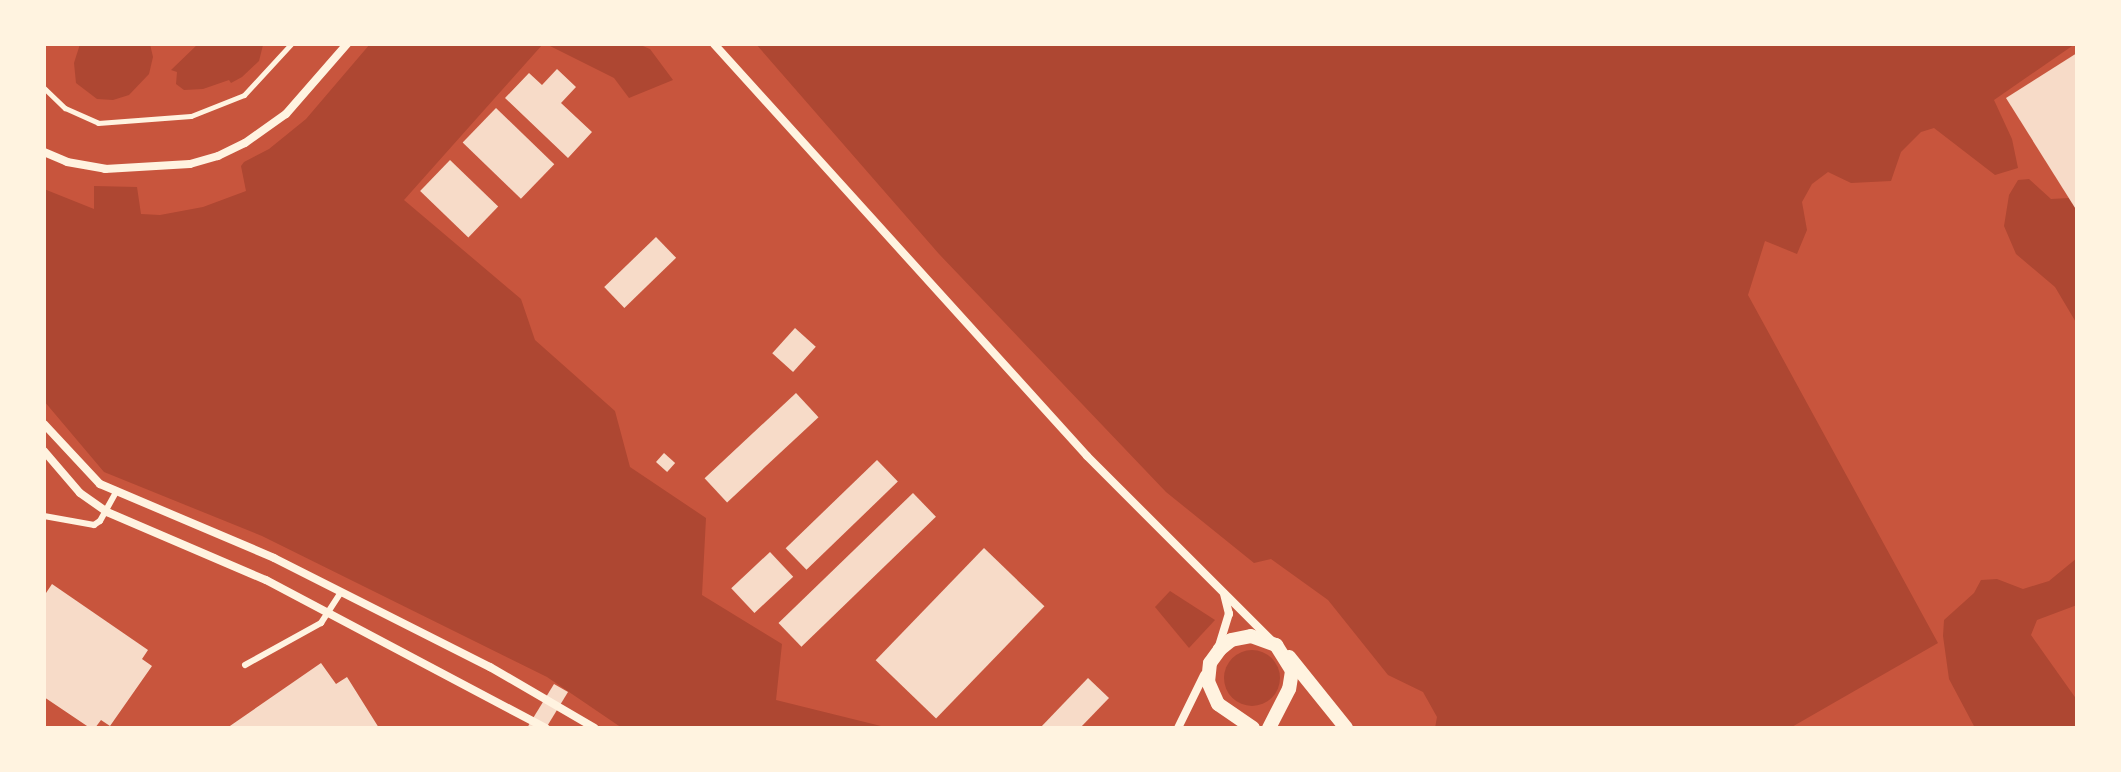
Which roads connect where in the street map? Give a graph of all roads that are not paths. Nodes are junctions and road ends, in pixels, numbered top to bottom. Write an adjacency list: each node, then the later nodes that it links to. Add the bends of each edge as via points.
1 (347, 44): 3 (street, via 286,114 218,156 190,164 105,169)
2 (714, 44): 9 (street, via 1095,466)
3 (44, 152)
4 (44, 424): 6 (street, via 90,477)
5 (44, 451): 7 (street, via 80,493)
6 (116, 492): 7 (lane); 10 (street)
7 (107, 512): 8 (lane, via 94,525); 11 (street)
8 (44, 516)
9 (1221, 590): 12 (street); 13 (street, via 1229,614)
10 (341, 592): 11 (lane); 16 (street, via 490,667)
11 (330, 613): 14 (lane, via 313,629); 15 (street)
12 (1276, 645): 13 (street, via 1244,636 1231,640); 19 (street, via 1288,660 1291,678); 20 (street)
13 (1213, 659): 17 (street); 18 (street, via 1208,682 1212,695)
14 (245, 665)
15 (546, 728)
16 (595, 728)
17 (1178, 728)
18 (1253, 728)
19 (1269, 728)
20 (1346, 728)

